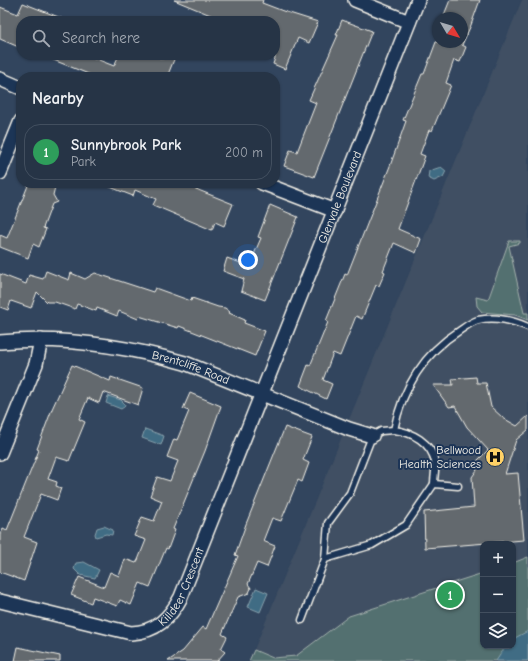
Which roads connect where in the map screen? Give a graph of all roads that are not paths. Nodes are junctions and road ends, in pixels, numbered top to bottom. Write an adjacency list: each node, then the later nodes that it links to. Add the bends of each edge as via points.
1 (355, 0): 3 (street)
2 (418, 0): 3 (street, Glenvale Boulevard)
3 (410, 22): 9 (street, Glenvale Boulevard)
4 (0, 79): 5 (street)
5 (16, 86)
6 (16, 133): 7 (street)
7 (0, 173)
8 (275, 188): 9 (street)
9 (335, 211): 13 (street, Glenvale Boulevard)
10 (528, 327): 14 (lane, via 497,318 476,320 449,338 436,349 408,385 398,407)
11 (41, 340): 12 (street, Brentcliffe Road); 13 (street, Brentcliffe Road, via 92,344 160,356 185,363); 16 (street, via 36,364)
12 (0, 342)
13 (261, 394): 15 (street, Brentcliffe Road); 20 (street, Killdeer Crescent, via 181,597 173,612 164,621 152,629 131,633)
14 (394, 430): 15 (lane, via 381,431); 17 (lane, via 405,431 422,440 431,452 435,462)
15 (372, 436): 19 (lane, via 350,493 328,523)
16 (0, 453)
17 (434, 484): 18 (lane); 19 (lane, via 406,525 372,545)
18 (458, 486)
19 (325, 559): 21 (lane)
20 (0, 601)
21 (302, 620)

